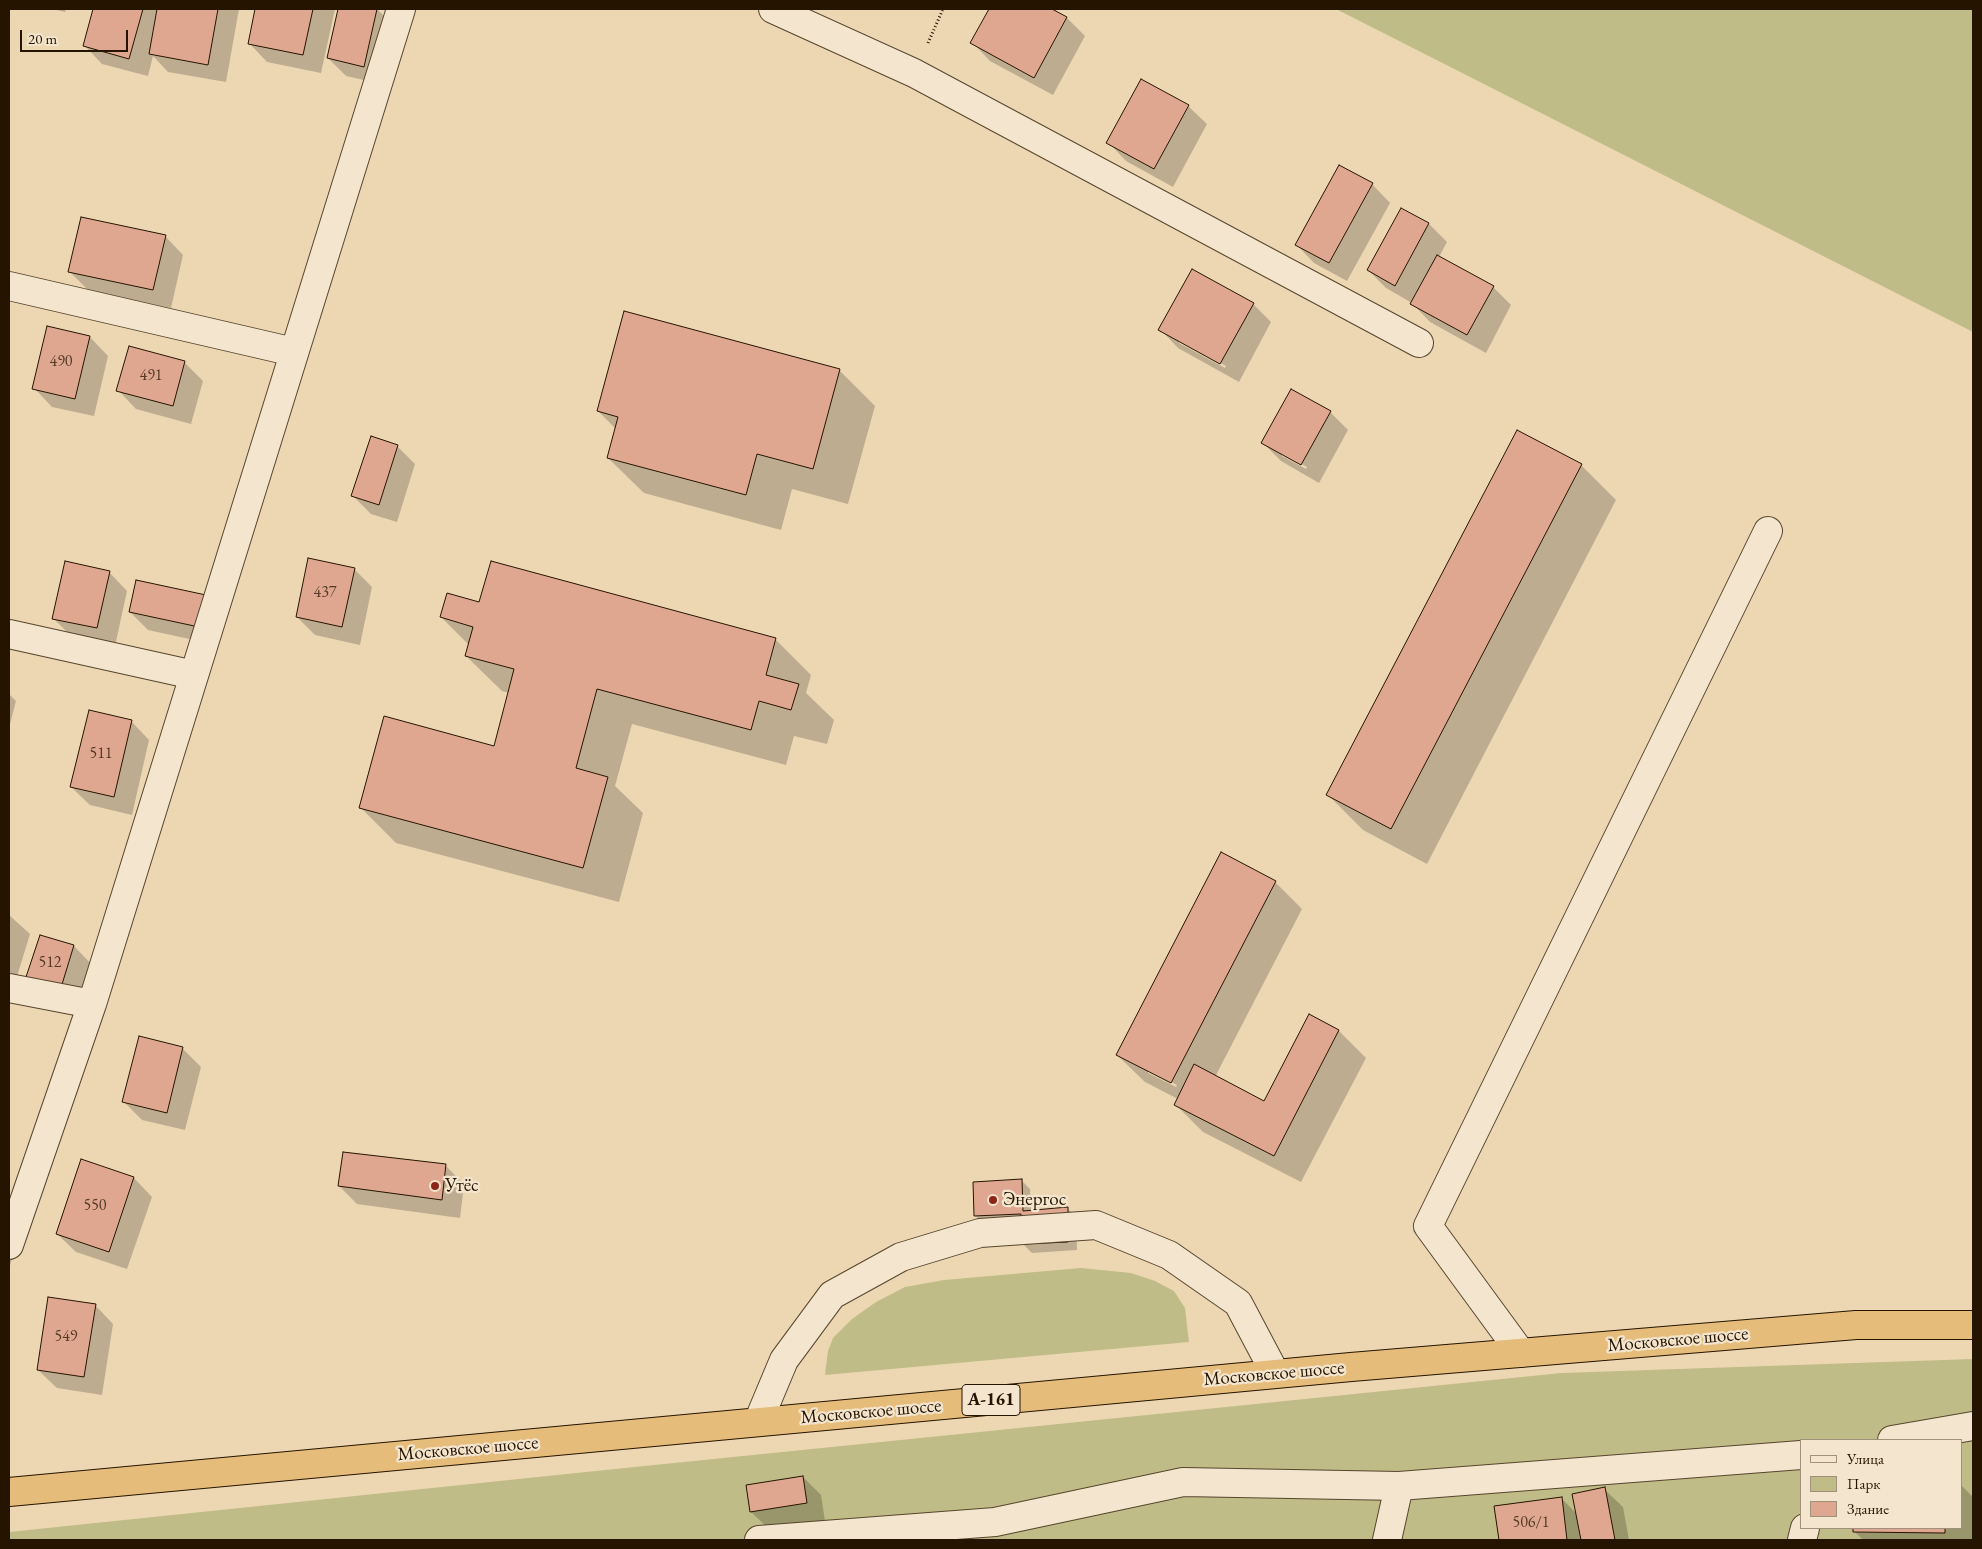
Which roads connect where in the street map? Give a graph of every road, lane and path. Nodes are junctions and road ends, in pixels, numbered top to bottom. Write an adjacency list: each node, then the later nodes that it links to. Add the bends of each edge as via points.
1 (401, 9): 7 (street)
2 (772, 9): 4 (street)
3 (943, 9): 4 (path)
4 (914, 73): 6 (street)
5 (9, 286): 7 (street)
6 (1419, 343)
7 (294, 352): 10 (street)
8 (1768, 531): 15 (street, via 1428,1226)
9 (9, 634): 10 (street)
10 (194, 675): 12 (street)
11 (9, 988): 12 (street)
12 (92, 1004): 13 (street)
13 (9, 1245)
14 (1973, 1325): 15 (highway, Московское шоссе / А-161, via 1856,1325)
15 (1521, 1353): 16 (highway, Московское шоссе / А-161)
16 (1274, 1373): 17 (highway, Московское шоссе / А-161); 17 (street, via 1238,1303 1169,1255 1096,1225 980,1233 901,1257 832,1295 784,1360)
17 (758, 1422): 22 (highway, Московское шоссе / А-161)
18 (1973, 1426): 19 (street)
19 (1898, 1439)
20 (1800, 1455): 21 (street)
21 (1399, 1486): 23 (street, via 1183,1482); 25 (street)
22 (9, 1492)
23 (993, 1531): 24 (street)
24 (759, 1540)
25 (1387, 1540)

